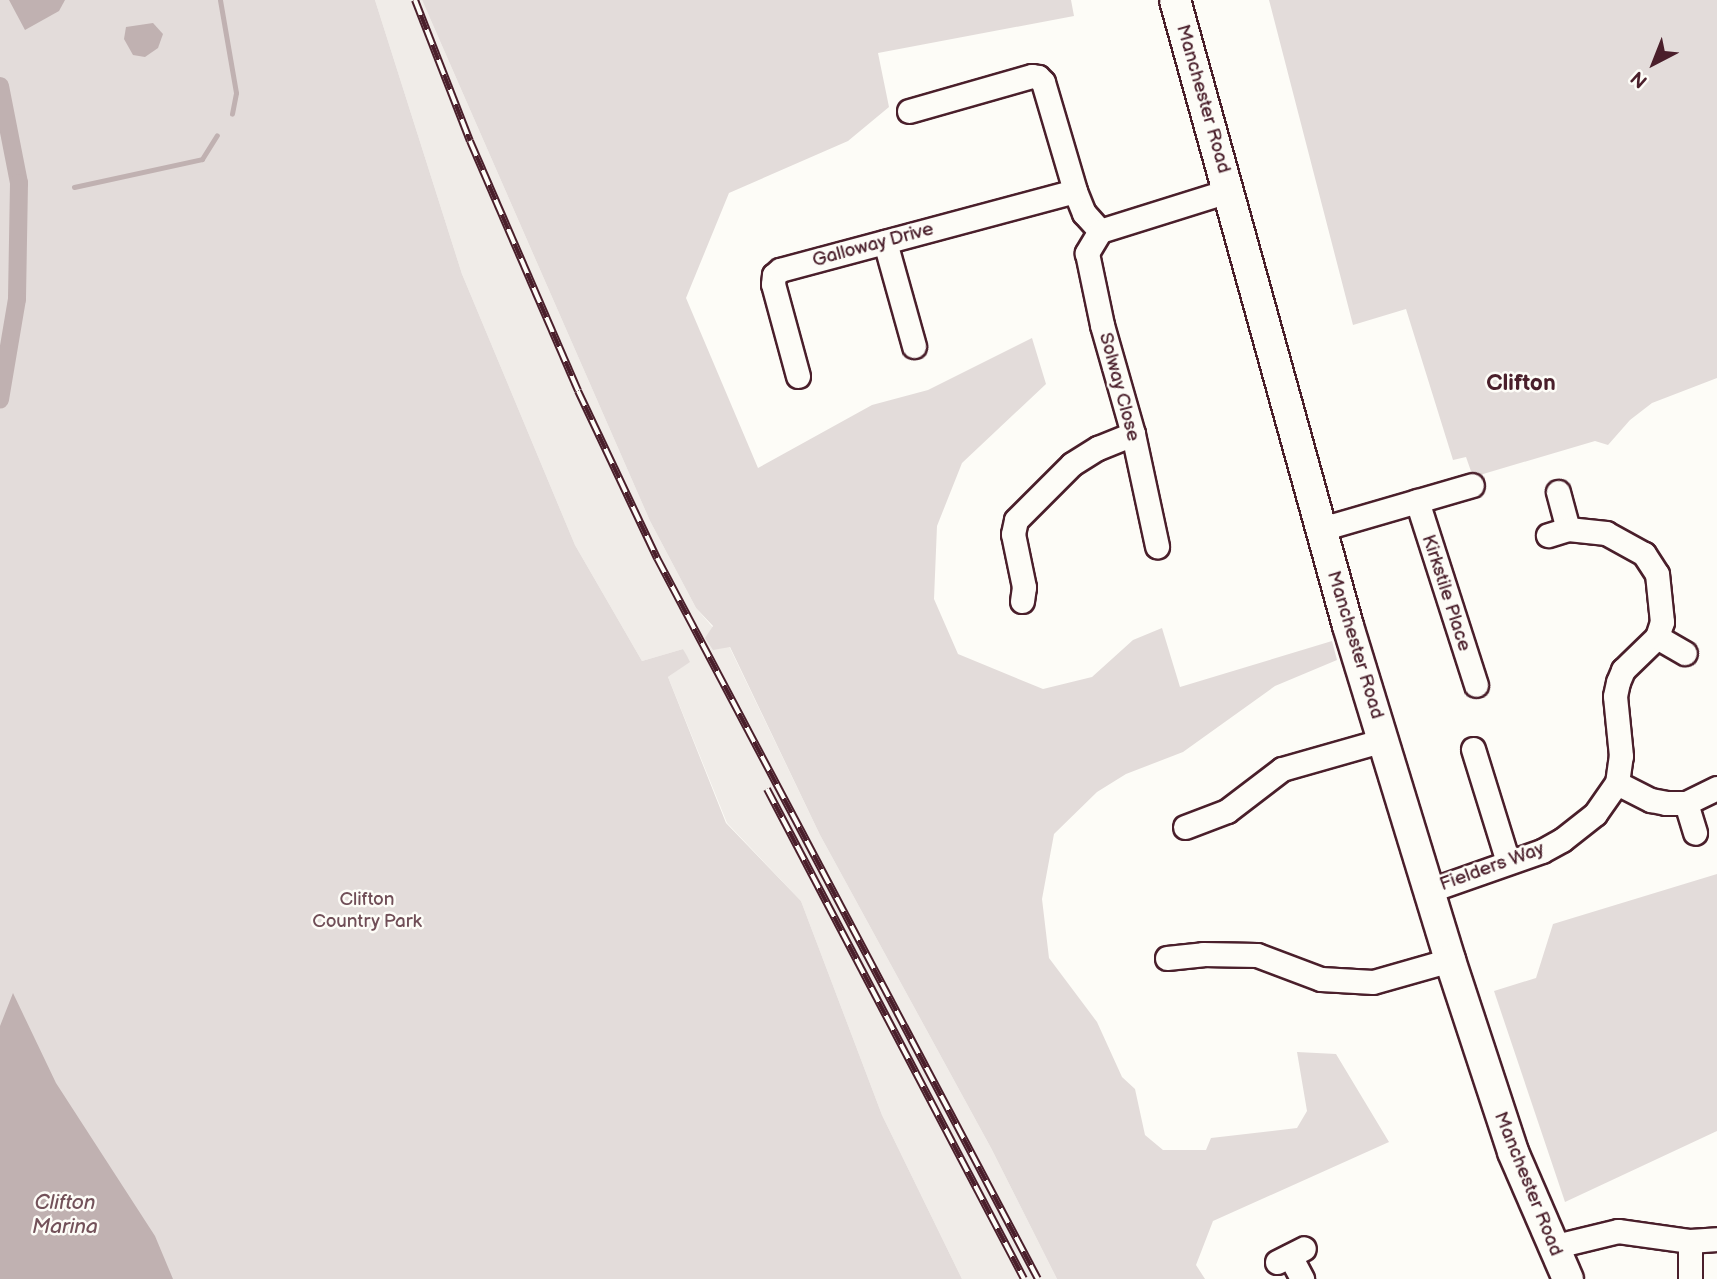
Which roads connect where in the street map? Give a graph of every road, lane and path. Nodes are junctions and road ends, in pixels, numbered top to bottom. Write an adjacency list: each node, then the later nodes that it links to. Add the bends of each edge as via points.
1 (1175, 0): 4 (main road, Manchester Road)
2 (909, 111): 3 (street, via 1038,77)
3 (1075, 191): 5 (street, via 1084,213); 6 (street, Galloway Drive)
4 (1228, 191): 5 (street); 13 (main road, Manchester Road)
5 (1100, 231): 9 (street, Solway Close, via 1087,253)
6 (885, 242): 7 (street); 8 (street, Galloway Drive, via 774,275)
7 (914, 346)
8 (798, 376)
9 (1133, 435): 14 (street, Solway Close); 15 (street, via 1072,464 1016,520 1013,534 1024,587)
10 (1472, 485): 12 (street)
11 (1558, 492): 16 (street, via 1558,532 1605,533 1644,554 1657,574 1662,603)
12 (1417, 501): 13 (street); 18 (street, Kirkstile Place)
13 (1321, 529): 19 (main road, Manchester Road)
14 (1157, 546)
15 (1022, 601)
16 (1657, 637): 17 (street); 21 (street, via 1623,670 1618,681)
17 (1685, 653)
18 (1476, 685)
19 (1384, 740): 24 (street, via 1282,769 1218,816); 27 (main road, Manchester Road)
20 (1473, 749): 26 (street, via 1488,772)
21 (1617, 783): 23 (street, via 1651,800); 26 (street, Fielders Way, via 1607,801 1579,828 1542,850)
22 (1717, 789): 23 (street)
23 (1686, 803): 25 (street)
24 (1185, 827)
25 (1695, 833)
26 (1508, 862): 27 (street, Fielders Way)
27 (1431, 890): 29 (main road, Manchester Road)
28 (1167, 958): 29 (street, via 1257,956 1321,979 1373,982)
29 (1450, 960): 32 (main road, Manchester Road, via 1513,1152)
30 (1717, 1239): 31 (street)
31 (1690, 1241): 32 (street, via 1618,1231); 36 (street)
32 (1552, 1247): 35 (main road, Manchester Road)
33 (1290, 1256): 34 (street)
34 (1302, 1279)
35 (1568, 1279)
36 (1690, 1279)

